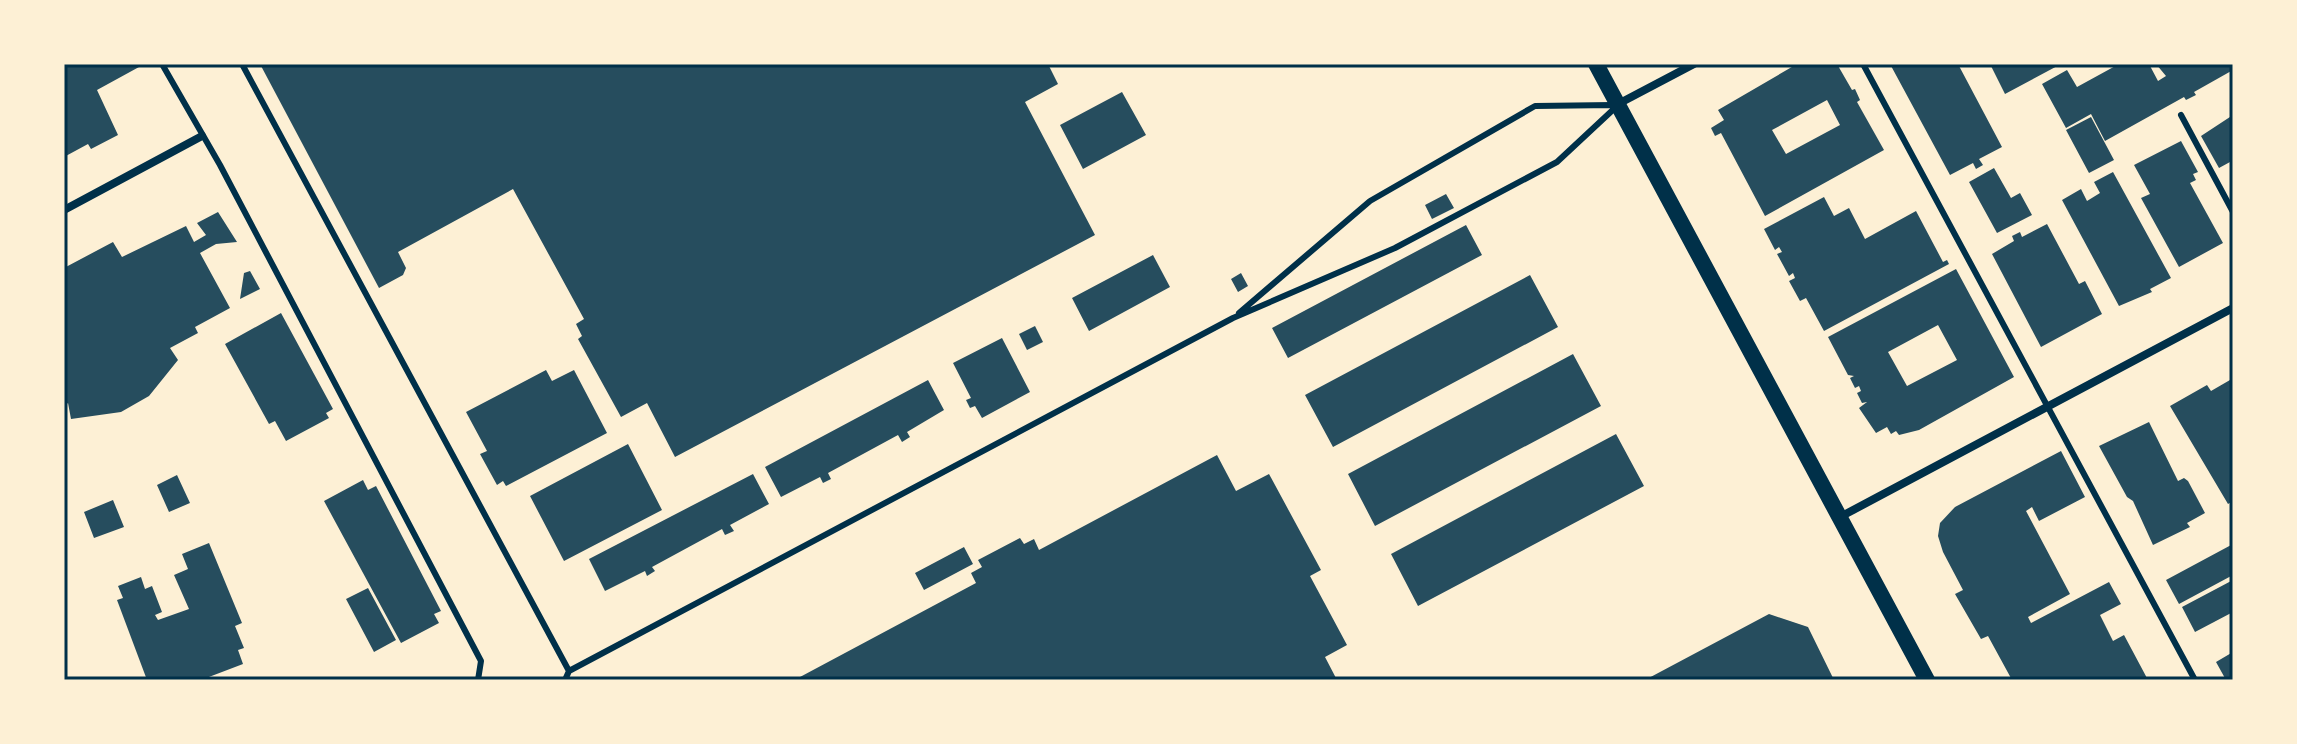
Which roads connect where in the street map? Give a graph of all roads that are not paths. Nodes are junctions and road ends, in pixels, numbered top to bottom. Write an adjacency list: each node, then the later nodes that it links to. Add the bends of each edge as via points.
1 (162, 64): 8 (lane)
2 (242, 64): 15 (lane)
3 (1596, 64): 6 (main road)
4 (1694, 64): 6 (street)
5 (1863, 64): 13 (lane)
6 (1618, 104): 12 (lane, via 1557,162 1395,248); 12 (lane, via 1535,106 1370,201); 14 (main road)
7 (2181, 115): 10 (lane)
8 (202, 136): 9 (street); 16 (lane, via 481,661)
9 (64, 210)
10 (2233, 212)
11 (2233, 308): 13 (street)
12 (1233, 318): 15 (lane)
13 (2049, 407): 14 (street); 19 (lane)
14 (1840, 517): 18 (main road)
15 (569, 671): 17 (lane)
16 (478, 680)
17 (565, 680)
18 (1927, 680)
19 (2195, 680)

